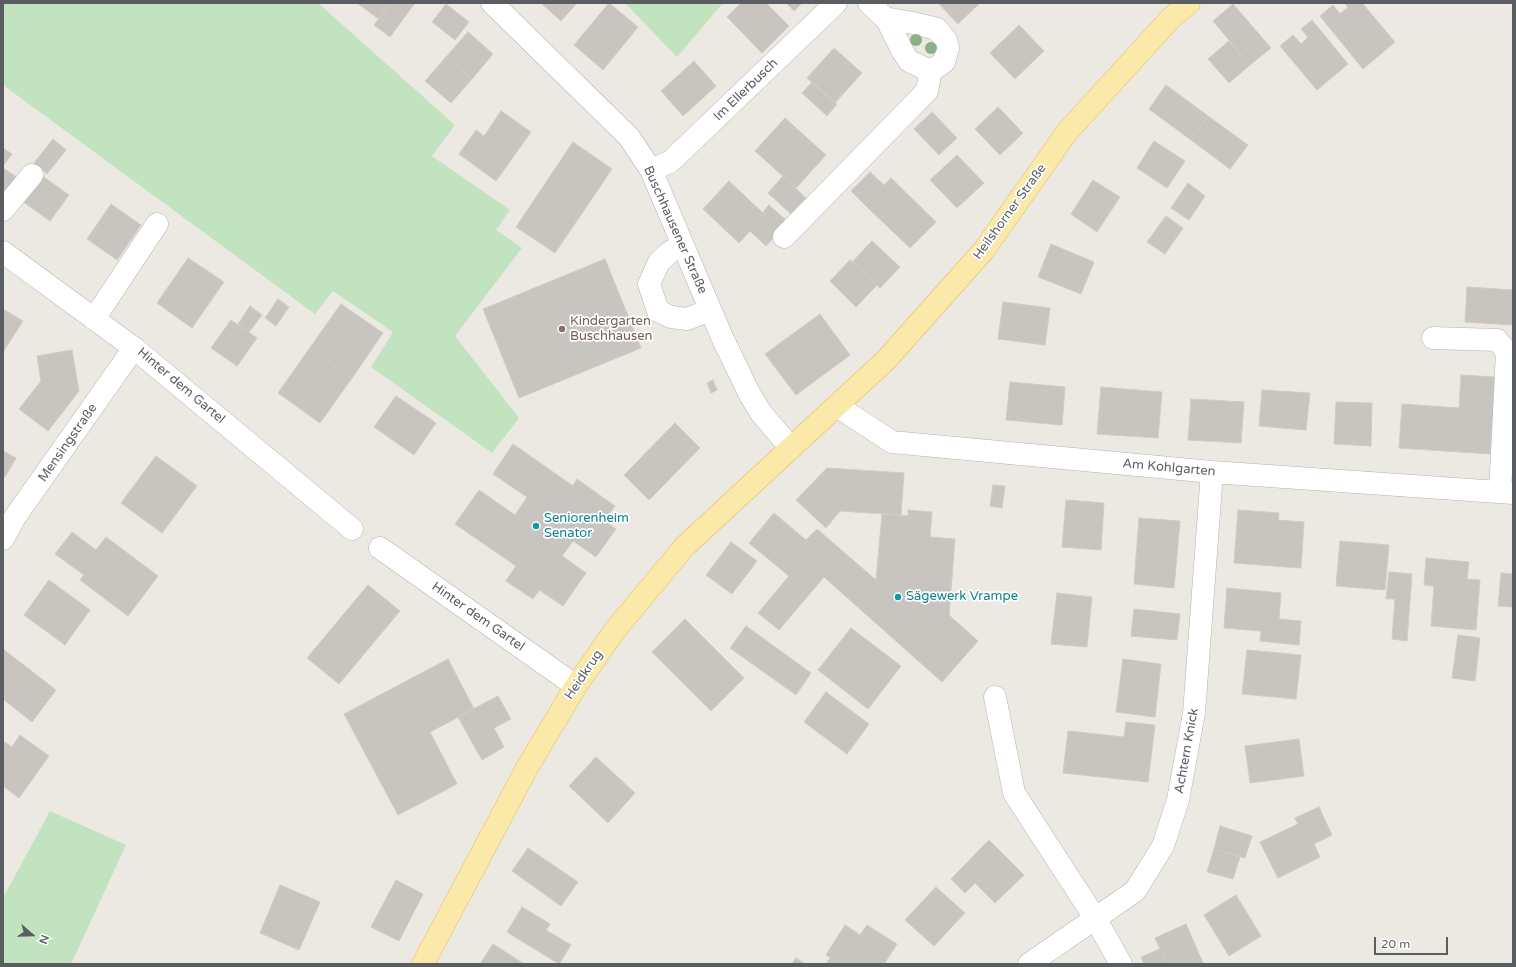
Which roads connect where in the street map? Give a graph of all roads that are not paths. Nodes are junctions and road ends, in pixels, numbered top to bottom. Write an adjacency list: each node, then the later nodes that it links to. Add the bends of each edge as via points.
1 (492, 3): 7 (street, Buschhausener Straße, via 629,137)
2 (836, 3): 7 (street, Im Ellerbusch, via 670,162)
3 (869, 3): 5 (street)
4 (1189, 3): 18 (main road, Heilshorner Straße, via 1171,18 1067,132 984,250 886,360)
5 (888, 20): 6 (street, via 906,57 916,65); 6 (street, via 922,25 937,29 942,34 948,48 947,56 940,66)
6 (931, 69): 11 (street, via 927,91)
7 (651, 170): 12 (street, Buschhausener Straße)
8 (32, 174): 9 (street)
9 (3, 210)
10 (158, 224): 15 (street)
11 (784, 237)
12 (682, 245): 14 (street, Buschhausener Straße); 14 (street, via 659,262 649,284 658,310 671,317 687,319)
13 (3, 252): 15 (street, Hinter dem Gartel)
14 (710, 310): 20 (street, Buschhausener Straße, via 749,393 761,413)
15 (94, 318): 17 (street, Hinter dem Gartel)
16 (1433, 338): 22 (street, via 1496,340 1507,352)
17 (134, 348): 23 (street, Hinter dem Gartel); 24 (street, Mensingstraße, via 15,517)
18 (837, 406): 19 (main road, Heilshorner Straße); 21 (street, Am Kohlgarten, via 892,442)
19 (808, 433): 20 (main road, Heidkrug)
20 (791, 448): 26 (main road, Heidkrug, via 685,546 615,630)
21 (1212, 472): 22 (street, Am Kohlgarten); 28 (street, Achtern Knick, via 1194,713 1178,800 1163,846 1135,891)
22 (1507, 493)
23 (352, 529)
24 (3, 539)
25 (380, 548): 26 (street, Hinter dem Gartel)
26 (576, 686): 29 (main road, Heidkrug, via 528,766)
27 (995, 697): 28 (street, via 1014,793)
28 (1095, 918): 30 (street, Achtern Knick); 31 (street)
29 (424, 964)
30 (1029, 964)
31 (1121, 964)

